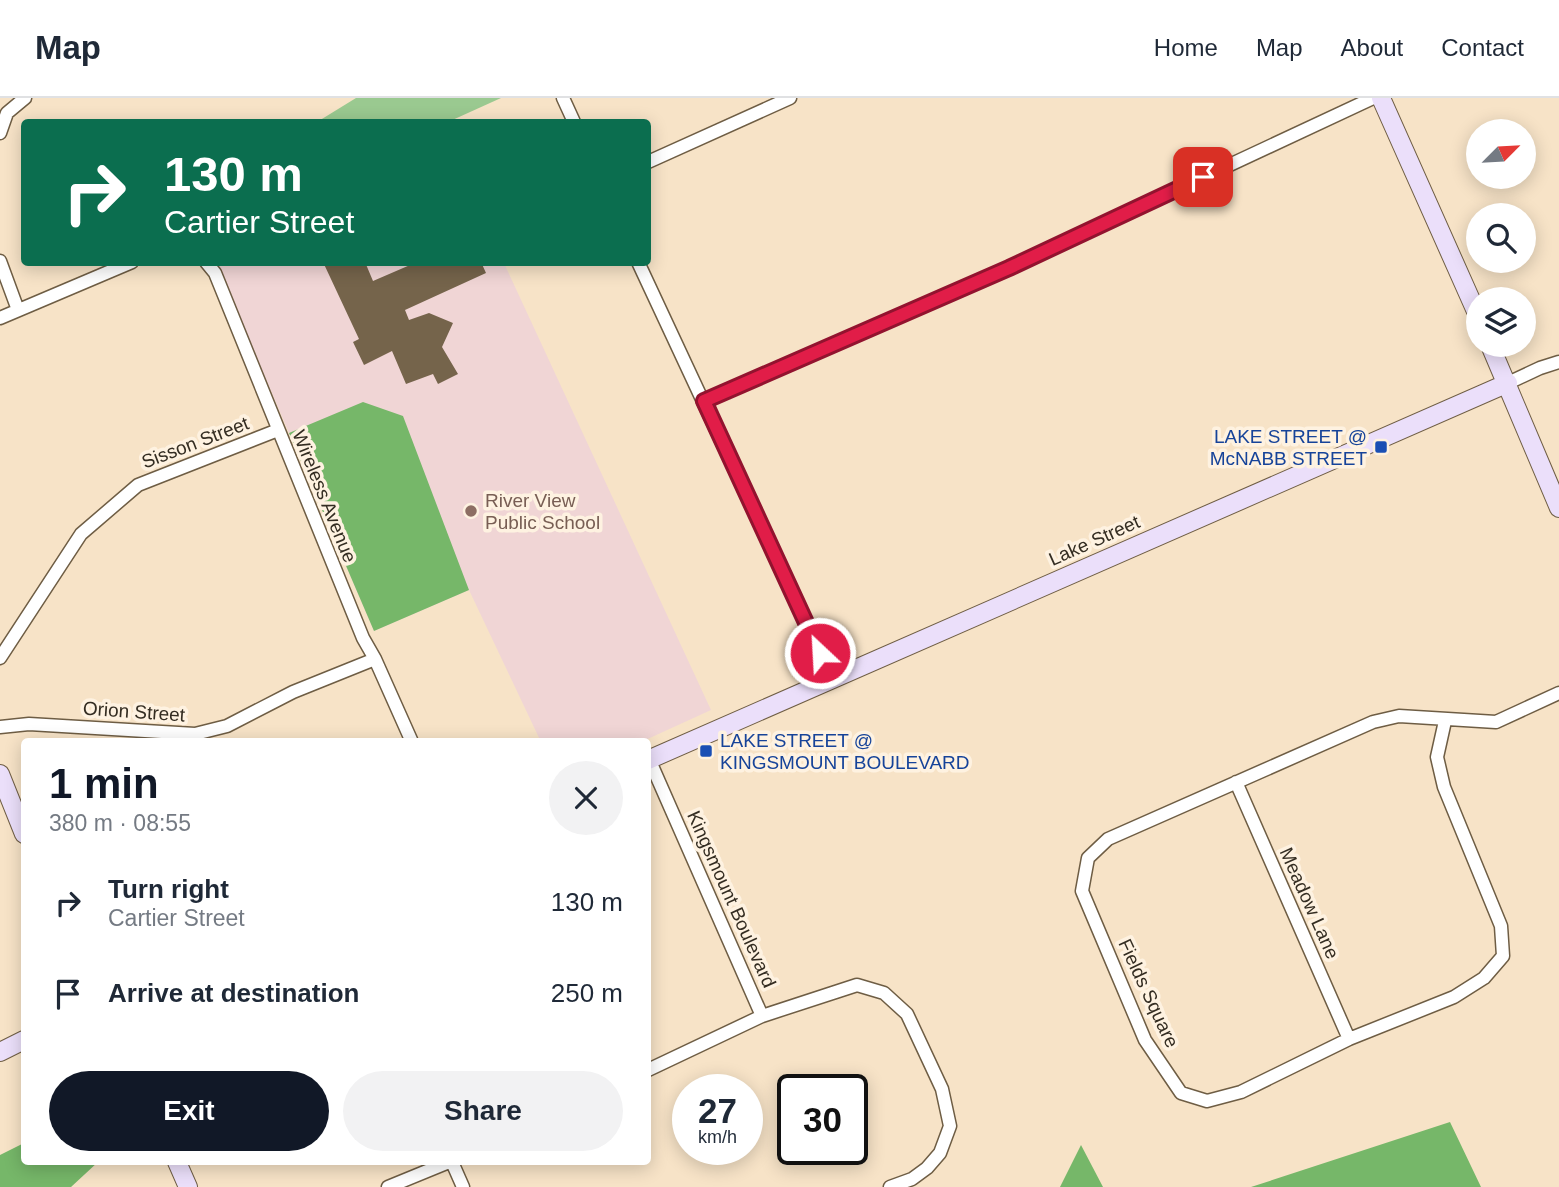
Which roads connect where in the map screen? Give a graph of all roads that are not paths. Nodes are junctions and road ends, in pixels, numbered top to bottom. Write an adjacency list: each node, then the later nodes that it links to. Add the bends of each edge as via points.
1 (25, 98): 7 (street, via 7,113)
2 (563, 98): 6 (street)
3 (790, 98): 8 (street)
4 (1373, 98): 19 (street, via 1009,268)
5 (1381, 98): 13 (street)
6 (573, 119)
7 (0, 132)
8 (651, 161)
9 (0, 261): 14 (street)
10 (122, 266): 14 (street)
11 (209, 266): 20 (street, Wireless Avenue)
12 (640, 266): 19 (street)
13 (1466, 289)
14 (18, 310): 15 (street)
15 (0, 318)
16 (1496, 357): 18 (street)
17 (1559, 362): 18 (street, Lake Street)
18 (1508, 383): 21 (street); 24 (street, Lake Street)
19 (704, 401): 24 (street)
20 (278, 430): 22 (street, Sisson Street, via 138,485 81,534); 23 (street, Wireless Avenue)
21 (1559, 508)
22 (0, 658)
23 (375, 659): 27 (street, Orion Street, via 293,692 226,726 195,734 29,724); 28 (street, Wireless Avenue)
24 (832, 678): 29 (street, Lake Street)
25 (1559, 694): 26 (street, Fields Square, via 1496,722)
26 (1445, 721): 32 (street, Fields Square, via 1399,716 1373,722); 35 (street, Fields Square, via 1437,757 1501,926 1503,956 1484,978 1454,997)
27 (0, 727)
28 (410, 738)
29 (651, 759)
30 (651, 767): 34 (street, Kingsmount Boulevard)
31 (0, 774): 33 (street)
32 (1236, 782): 35 (street, Meadow Lane); 35 (street, Fields Square, via 1108,839 1088,859 1082,891 1145,1040 1181,1094 1207,1101 1241,1092)
33 (21, 826)
34 (762, 1016): 38 (street, Kingsmount Boulevard); 45 (street, via 857,985 884,993 907,1014 942,1089 950,1126 940,1153 927,1168)
35 (1349, 1039)
36 (21, 1042): 37 (street)
37 (0, 1052)
38 (651, 1069)
39 (178, 1165): 42 (street)
40 (443, 1165): 43 (street)
41 (452, 1165): 44 (street)
42 (188, 1187)
43 (388, 1187)
44 (463, 1187)
45 (890, 1187)

